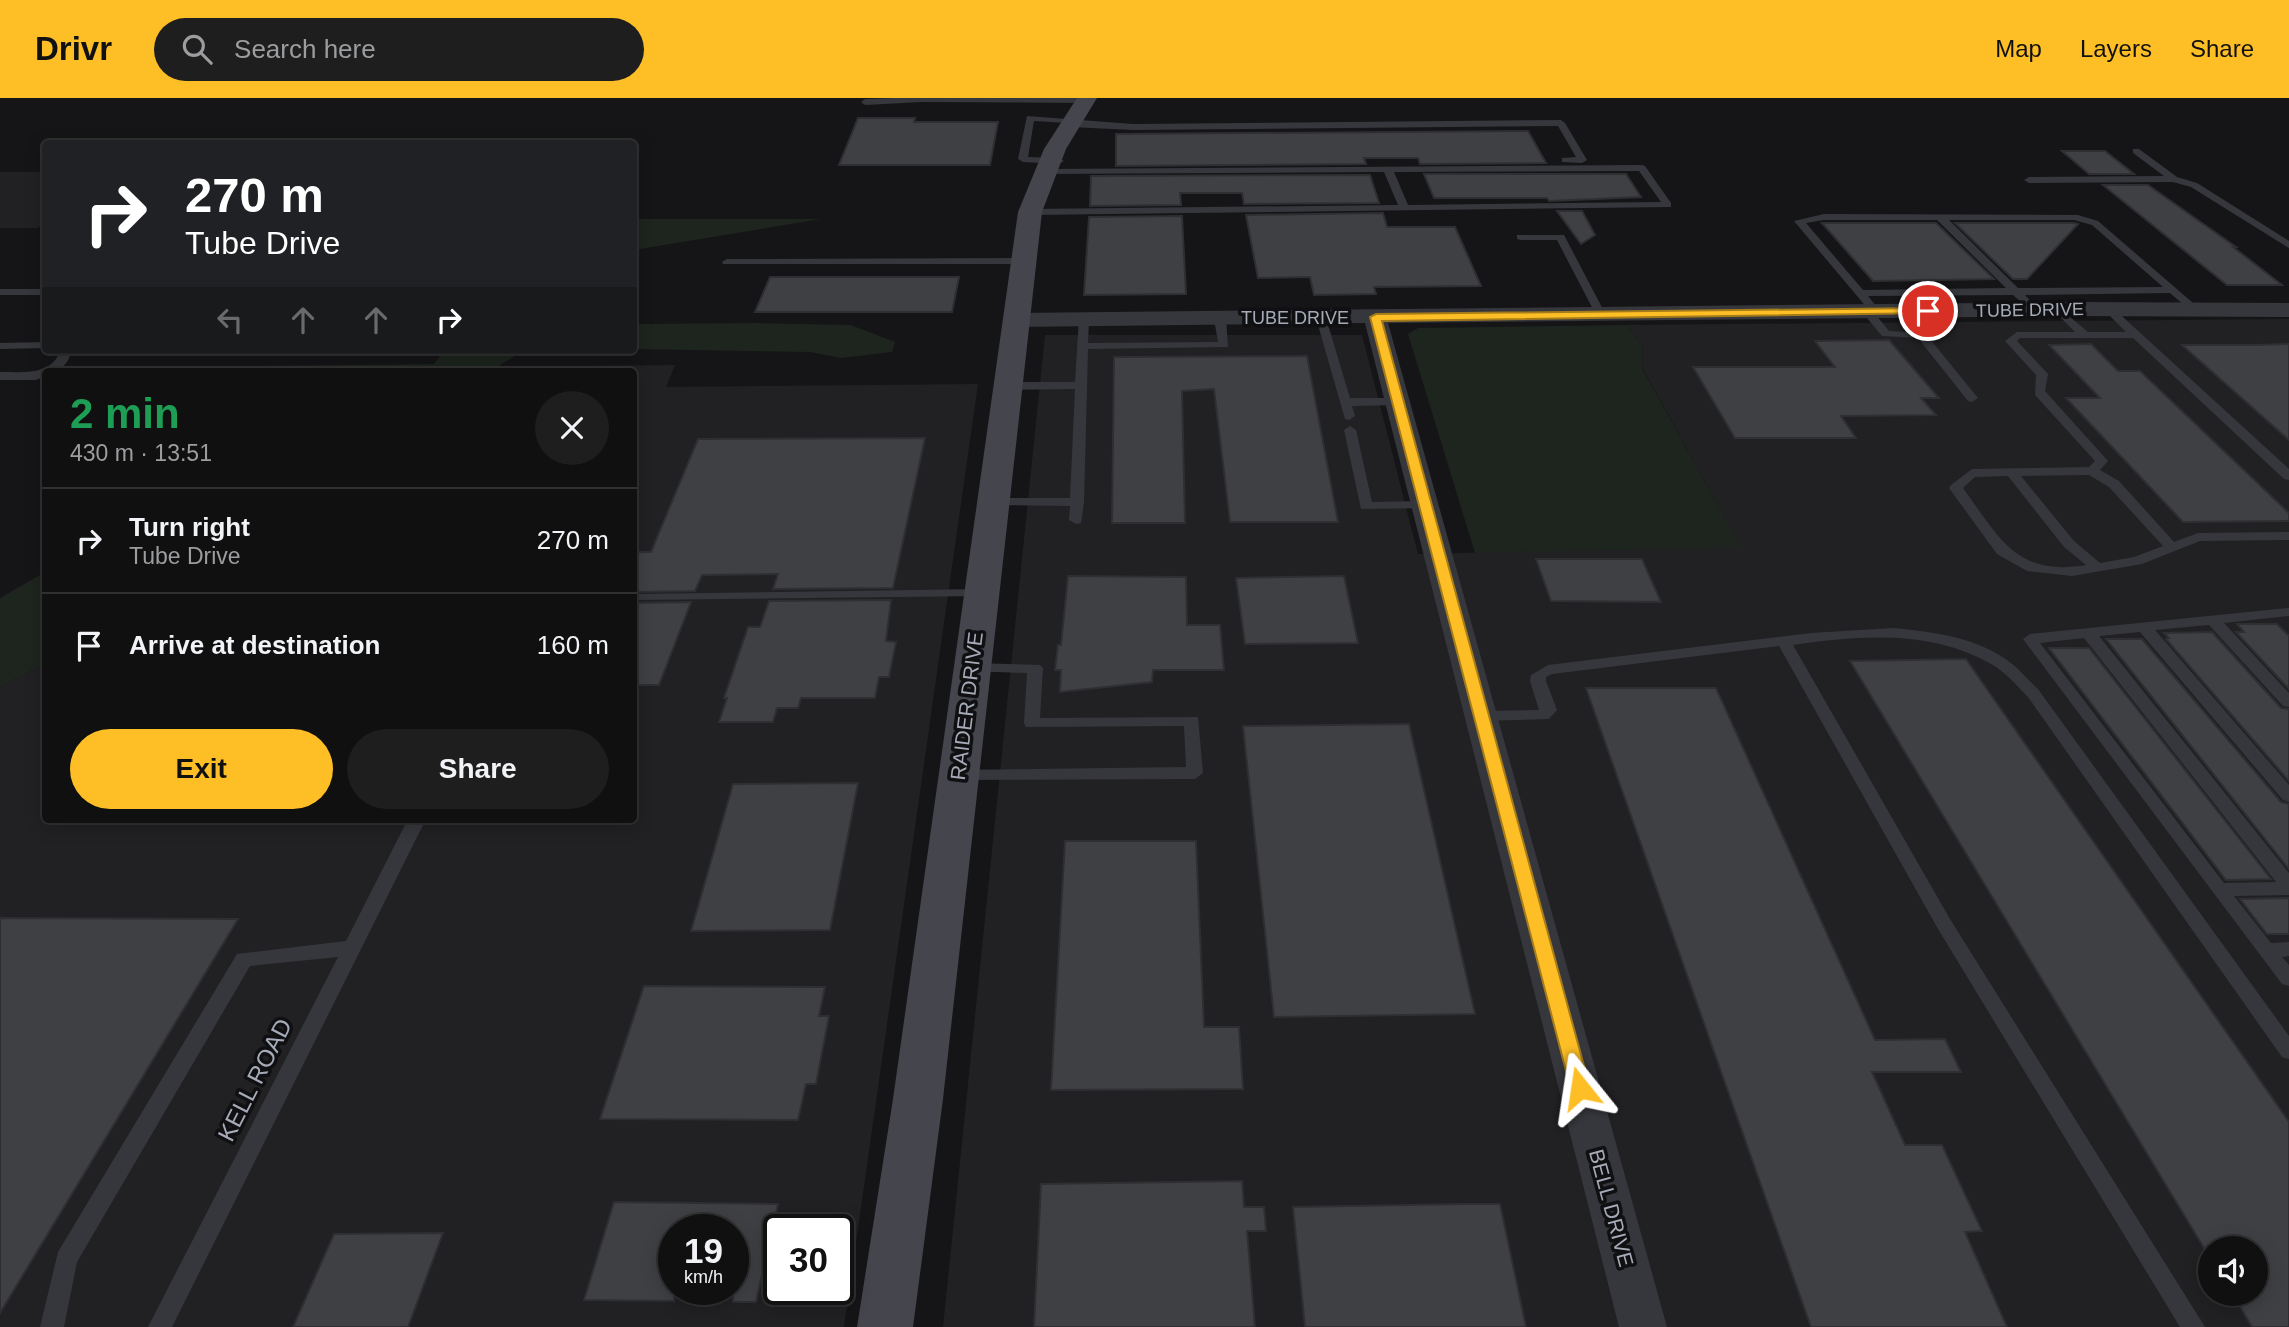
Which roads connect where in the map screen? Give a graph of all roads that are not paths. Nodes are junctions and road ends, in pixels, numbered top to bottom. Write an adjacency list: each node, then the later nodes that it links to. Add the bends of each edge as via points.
1 (865, 102): 2 (lane, via 922,99)
2 (1079, 111): 4 (main road, RAIDER DRIVE); 4 (lane, via 1133,127 1561,123 1582,160)
3 (2136, 151): 6 (lane)
4 (1049, 166): 5 (lane); 9 (main road, RAIDER DRIVE)
5 (1388, 170): 8 (lane); 8 (lane, via 1642,168 1668,205)
6 (2174, 179): 7 (lane); 12 (lane, via 2194,185)
7 (2029, 180)
8 (1404, 208): 9 (lane)
9 (1030, 212): 13 (main road, RAIDER DRIVE)
10 (1940, 217): 15 (lane, via 2085,219); 16 (lane); 19 (lane, via 1799,221)
11 (1521, 237): 25 (lane, via 1560,237)
12 (2289, 245)
13 (1023, 261): 14 (lane); 29 (main road, RAIDER DRIVE)
14 (727, 262)
15 (2173, 290): 16 (lane); 23 (lane)
16 (2014, 291): 19 (lane); 20 (lane)
17 (0, 292): 18 (lane)
18 (42, 292)
19 (1867, 306): 20 (street, TUBE DRIVE); 25 (street, TUBE DRIVE); 42 (lane, via 1886,334 1921,335)
20 (2033, 309): 21 (street, TUBE DRIVE)
21 (2057, 309): 22 (street, TUBE DRIVE); 31 (lane)
22 (2108, 309): 23 (street, TUBE DRIVE); 32 (lane)
23 (2195, 309): 24 (street, TUBE DRIVE)
24 (2289, 310)
25 (1601, 315): 26 (street, TUBE DRIVE)
26 (1376, 317): 27 (street, TUBE DRIVE); 44 (street, BELL DRIVE)
27 (1321, 318): 28 (street, TUBE DRIVE); 43 (lane)
28 (1220, 319): 30 (street, TUBE DRIVE); 35 (lane, via 1224,345)
29 (1015, 320): 30 (street, TUBE DRIVE); 41 (main road, RAIDER DRIVE)
30 (1083, 320): 35 (lane)
31 (2085, 335): 32 (lane); 45 (lane, via 2017,335 2011,341 2042,374 2039,393 2102,461)
32 (2137, 335): 47 (lane)
33 (0, 345): 34 (lane)
34 (42, 345)
35 (1082, 346): 40 (lane)
36 (65, 354): 37 (lane, via 64,361)
37 (53, 368)
38 (42, 374): 39 (lane)
39 (0, 376)
40 (1081, 385): 41 (lane); 49 (lane)
41 (1006, 386): 48 (main road, RAIDER DRIVE)
42 (1972, 398)
43 (1345, 402): 44 (lane); 50 (lane, via 1366,506)
44 (1398, 402): 50 (street, BELL DRIVE)
45 (2092, 471): 46 (lane); 53 (lane, via 2114,484)
46 (2011, 472): 54 (lane, via 2069,544); 54 (lane, via 1972,473 1956,488 2002,551 2027,567 2072,572)
47 (2289, 476)
48 (992, 502): 49 (lane); 55 (main road, RAIDER DRIVE)
49 (1077, 502): 51 (lane)
50 (1425, 505): 64 (street, BELL DRIVE)
51 (1076, 520)
52 (2289, 536): 53 (lane, via 2198,537)
53 (2172, 548): 54 (lane)
54 (2098, 568)
55 (981, 593): 56 (lane); 62 (main road, RAIDER DRIVE)
56 (639, 597)
57 (2285, 616): 58 (lane)
58 (2213, 620): 59 (lane); 63 (lane)
59 (2144, 627): 60 (lane); 66 (lane)
60 (2088, 633): 68 (lane); 69 (lane, via 2030,639)
61 (1784, 642): 64 (lane, via 1548,670 1538,681 1549,710 1543,715); 74 (lane, via 1857,633 1915,635 1968,646 2007,666 2033,693); 79 (lane, via 1944,924)
62 (971, 668): 65 (main road, RAIDER DRIVE); 65 (lane, via 1035,668 1032,723 1192,721 1195,773)
63 (2289, 702)
64 (1481, 716): 78 (street, BELL DRIVE)
65 (958, 776): 77 (main road, RAIDER DRIVE)
66 (2289, 796)
67 (415, 823): 70 (lane, KELL ROAD)
68 (2289, 887): 69 (lane)
69 (2219, 890): 71 (lane)
70 (351, 948): 75 (lane, via 244,959 66,1259); 76 (lane, KELL ROAD)
71 (2266, 950): 72 (lane); 73 (lane)
72 (2289, 950)
73 (2289, 979)
74 (2289, 1051)
75 (52, 1327)
76 (160, 1327)
77 (885, 1327)
78 (1643, 1327)
79 (2193, 1327)

